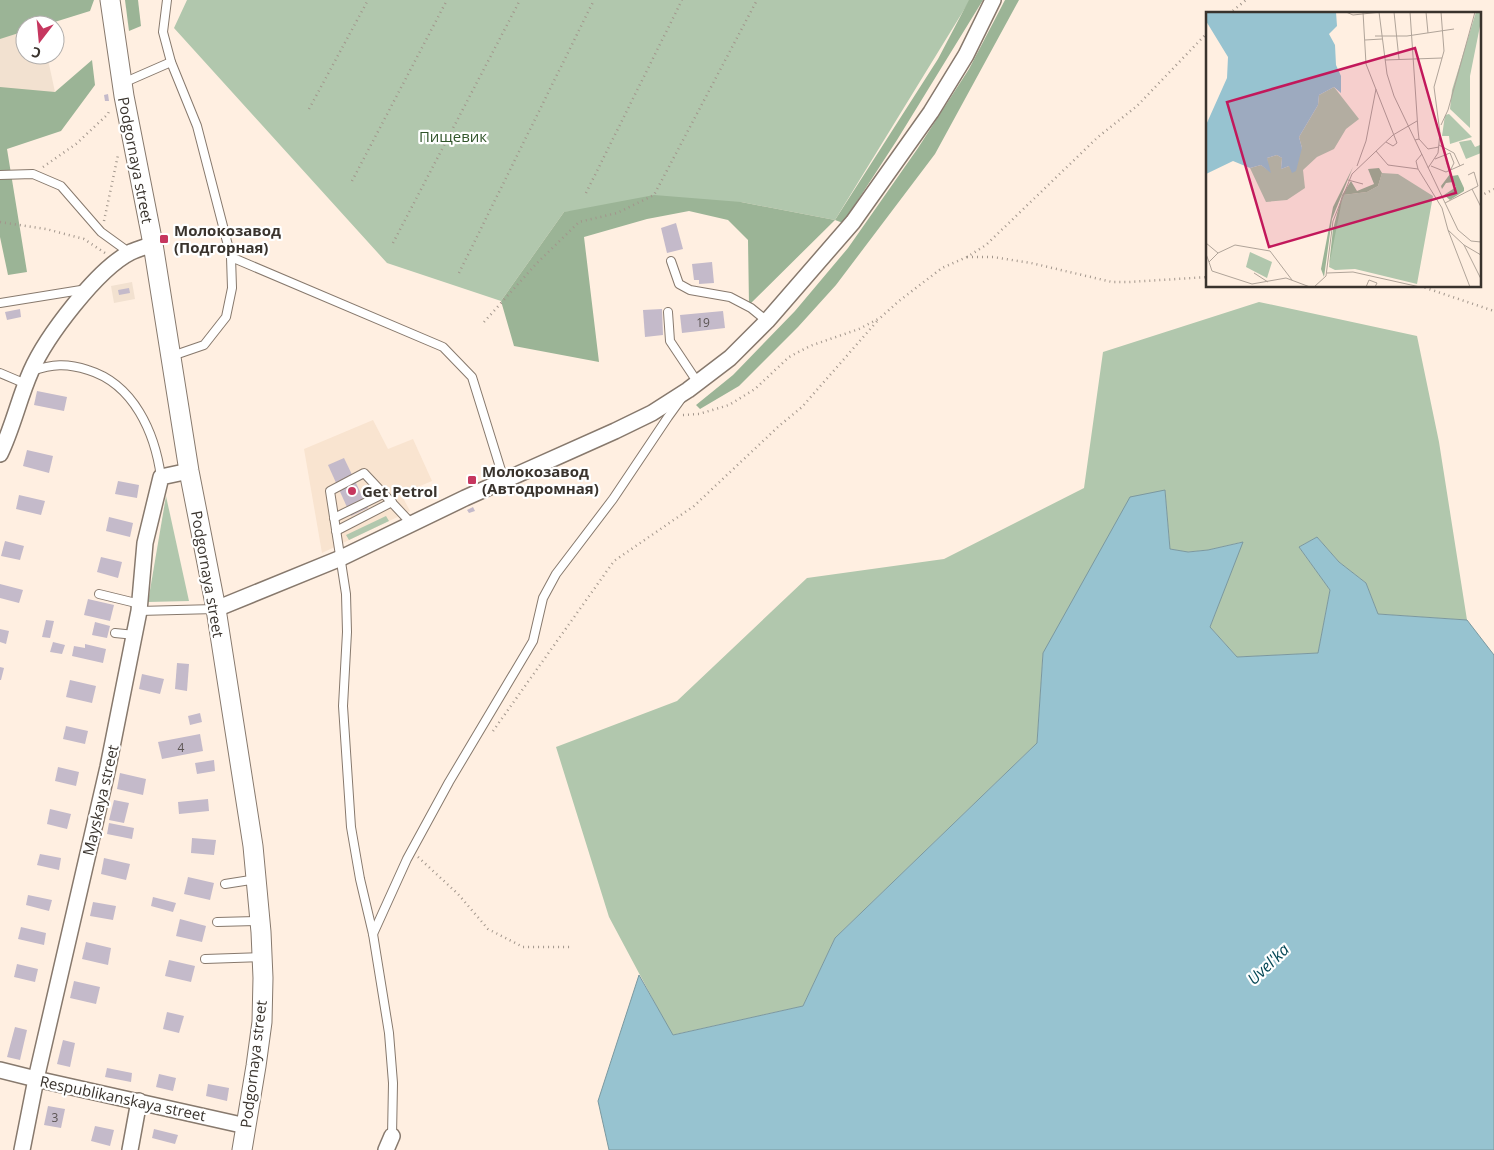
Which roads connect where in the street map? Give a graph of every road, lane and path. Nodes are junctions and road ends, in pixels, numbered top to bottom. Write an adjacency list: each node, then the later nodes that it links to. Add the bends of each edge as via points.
1 (110, 0): 14 (street, Podgornaya street)
2 (167, 0): 13 (lane, via 163,32)
3 (368, 0): 15 (path)
4 (448, 0): 20 (path)
5 (520, 0): 26 (path)
6 (594, 0): 33 (path)
7 (682, 0): 22 (path)
8 (757, 0): 42 (path, via 654,195 617,213 580,222 536,264)
9 (993, 0): 41 (street, via 966,55 853,222)
10 (1246, 0): 11 (path)
11 (1231, 12)
12 (1206, 34): 30 (path, via 1137,106 1098,137 986,245)
13 (171, 62): 14 (lane); 29 (lane, via 197,126)
14 (122, 83): 27 (street, Podgornaya street)
15 (309, 109)
16 (114, 112): 18 (path, via 112,104 108,114 76,144)
17 (118, 150): 25 (path)
18 (33, 174): 19 (lane); 25 (lane, via 61,186)
19 (0, 175)
20 (352, 181)
21 (1494, 189): 23 (path)
22 (586, 192)
23 (1482, 195)
24 (0, 222): 32 (path, via 84,239)
25 (101, 232): 28 (lane)
26 (393, 243)
27 (152, 244): 28 (street); 43 (street, Podgornaya street)
28 (130, 253): 32 (street)
29 (231, 257): 43 (lane, via 232,288 226,316 204,345); 51 (lane, via 443,347 472,377)
30 (967, 257): 34 (path, via 993,256 1112,282); 40 (path, via 942,268)
31 (671, 261): 41 (lane, via 679,284 690,290 730,297)
32 (118, 262): 35 (street)
33 (459, 274)
34 (1206, 277)
35 (89, 288): 37 (lane); 45 (street, via 51,335)
36 (1426, 288): 38 (path)
37 (0, 303)
38 (1494, 311)
39 (668, 312): 46 (lane, via 670,341)
40 (880, 318): 47 (path, via 789,357 755,389 729,405 699,414); 63 (path, via 802,407 694,506 614,560)
41 (767, 321): 46 (street, via 730,358)
42 (484, 322)
43 (170, 357): 49 (street, Podgornaya street)
44 (0, 372): 45 (lane)
45 (28, 378): 48 (street); 50 (lane, via 46,366 68,365 95,372 116,384 136,406 152,438)
46 (693, 386): 47 (lane); 51 (street, via 622,428)
47 (668, 417): 64 (lane, via 556,574 543,598 532,641)
48 (0, 454)
49 (189, 471): 50 (street); 60 (street, Podgornaya street)
50 (161, 477): 59 (street, Mayskaya street, via 145,543)
51 (504, 480): 55 (street)
52 (383, 494): 53 (lane); 54 (lane); 54 (lane, via 364,473 330,491)
53 (392, 502): 55 (lane); 56 (lane)
54 (334, 518): 56 (lane)
55 (411, 523): 57 (street)
56 (336, 531): 57 (lane)
57 (341, 558): 60 (street); 69 (lane, via 346,594 343,706 351,827)
58 (98, 594): 59 (lane)
59 (140, 608): 60 (lane); 62 (street, Mayskaya street)
60 (216, 609): 65 (street, Podgornaya street)
61 (115, 633): 62 (lane)
62 (135, 635): 74 (street, Mayskaya street)
63 (490, 736)
64 (412, 850): 69 (lane); 70 (path, via 458,894 488,929 523,947)
65 (256, 878): 66 (lane); 67 (street, Podgornaya street)
66 (225, 884)
67 (260, 921): 68 (lane); 71 (street, Podgornaya street)
68 (217, 922)
69 (374, 934): 77 (lane, via 389,1033)
70 (572, 947)
71 (262, 957): 72 (lane); 76 (street, Podgornaya street, via 262,1022)
72 (205, 959)
73 (0, 1070): 74 (street, Respublikanskaya street)
74 (36, 1079): 75 (street, Respublikanskaya street); 78 (street, Mayskaya street)
75 (139, 1101): 76 (street, Respublikanskaya street); 79 (street)
76 (246, 1126): 80 (street, Podgornaya street)
77 (392, 1136): 81 (street)
78 (22, 1150)
79 (130, 1150)
80 (242, 1150)
81 (386, 1150)

